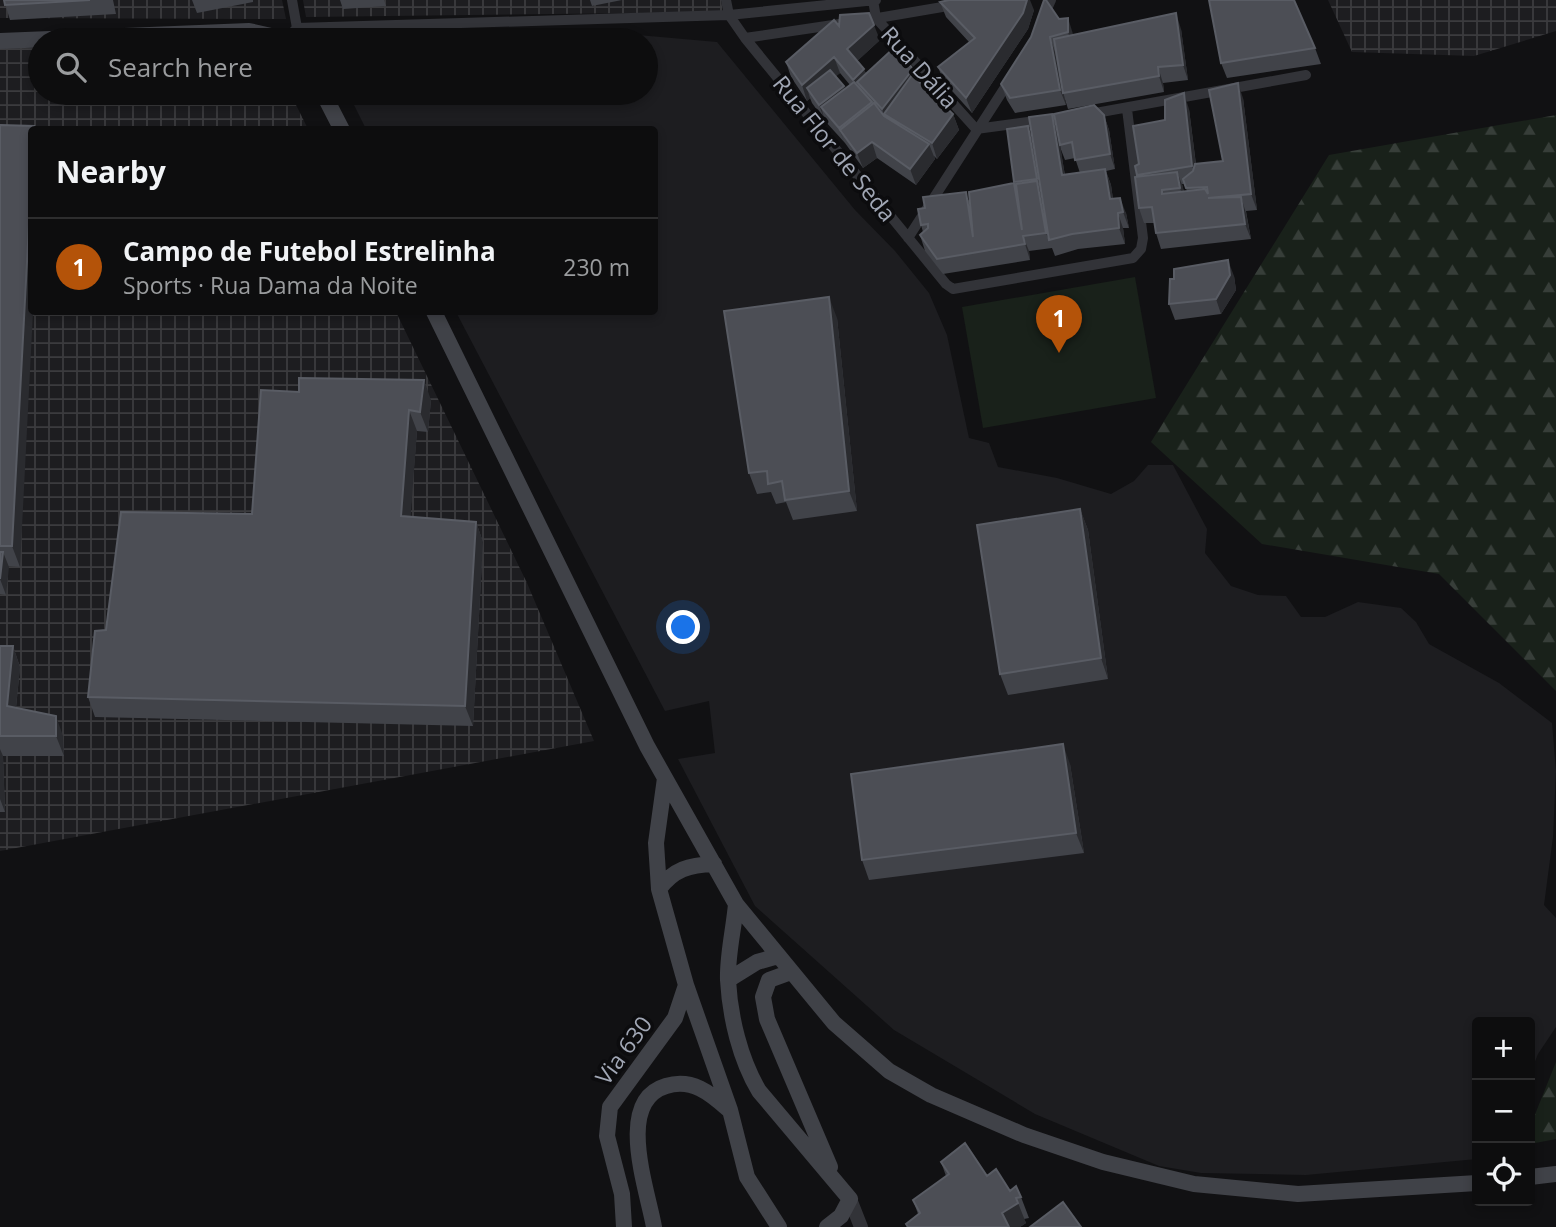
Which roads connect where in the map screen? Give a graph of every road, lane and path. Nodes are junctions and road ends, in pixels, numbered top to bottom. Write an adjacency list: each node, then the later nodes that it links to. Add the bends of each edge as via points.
1 (292, 0): 9 (street)
2 (726, 0): 6 (street, Rua Flor de Seda)
3 (874, 0): 6 (street); 7 (street, Rua Dália)
4 (983, 0): 7 (street)
5 (1051, 0): 8 (street)
6 (729, 15): 10 (street); 11 (street, Rua Flor de Seda)
7 (876, 19): 11 (street); 21 (street, Rua Dália)
8 (1040, 24)
9 (291, 28)
10 (444, 28)
11 (745, 38): 22 (street, Rua Flor de Seda)
12 (28, 40): 13 (main road)
13 (0, 41)
14 (1015, 72): 21 (street)
15 (1306, 75): 17 (street)
16 (329, 105): 20 (main road)
17 (1127, 109): 18 (street); 22 (street, Rua Flor de Seda, via 1143,238 1137,253 1127,260 953,289)
18 (1072, 117)
19 (1058, 118): 21 (street)
20 (340, 126)
21 (976, 129): 22 (street)
22 (908, 238)
23 (435, 315): 24 (main road)
24 (665, 778): 25 (main road); 26 (main road, via 656,843)
25 (714, 864): 26 (main road, via 682,868); 27 (main road)
26 (659, 889): 31 (main road)
27 (736, 904): 28 (main road); 30 (main road)
28 (778, 956): 29 (main road); 30 (main road, via 757,962)
29 (791, 972): 35 (main road, via 834,1023 889,1071 931,1095 1024,1135 1104,1162 1194,1184 1298,1194); 36 (main road, via 769,980 763,997 767,1019)
30 (728, 980): 36 (main road, via 750,1076)
31 (686, 985): 32 (main road); 38 (main road, Via 630, via 674,1018 610,1107 607,1136 622,1194)
32 (730, 1110): 39 (main road, Via 630, via 704,1090 678,1082 650,1092 639,1107 636,1133); 40 (main road, via 747,1177)
33 (1556, 1174): 34 (main road)
34 (1535, 1176)
35 (1472, 1183)
36 (838, 1185): 37 (main road)
37 (850, 1199): 41 (main road, via 841,1216); 42 (street)
38 (624, 1227)
39 (654, 1227)
40 (779, 1227)
41 (827, 1227)
42 (861, 1227)

